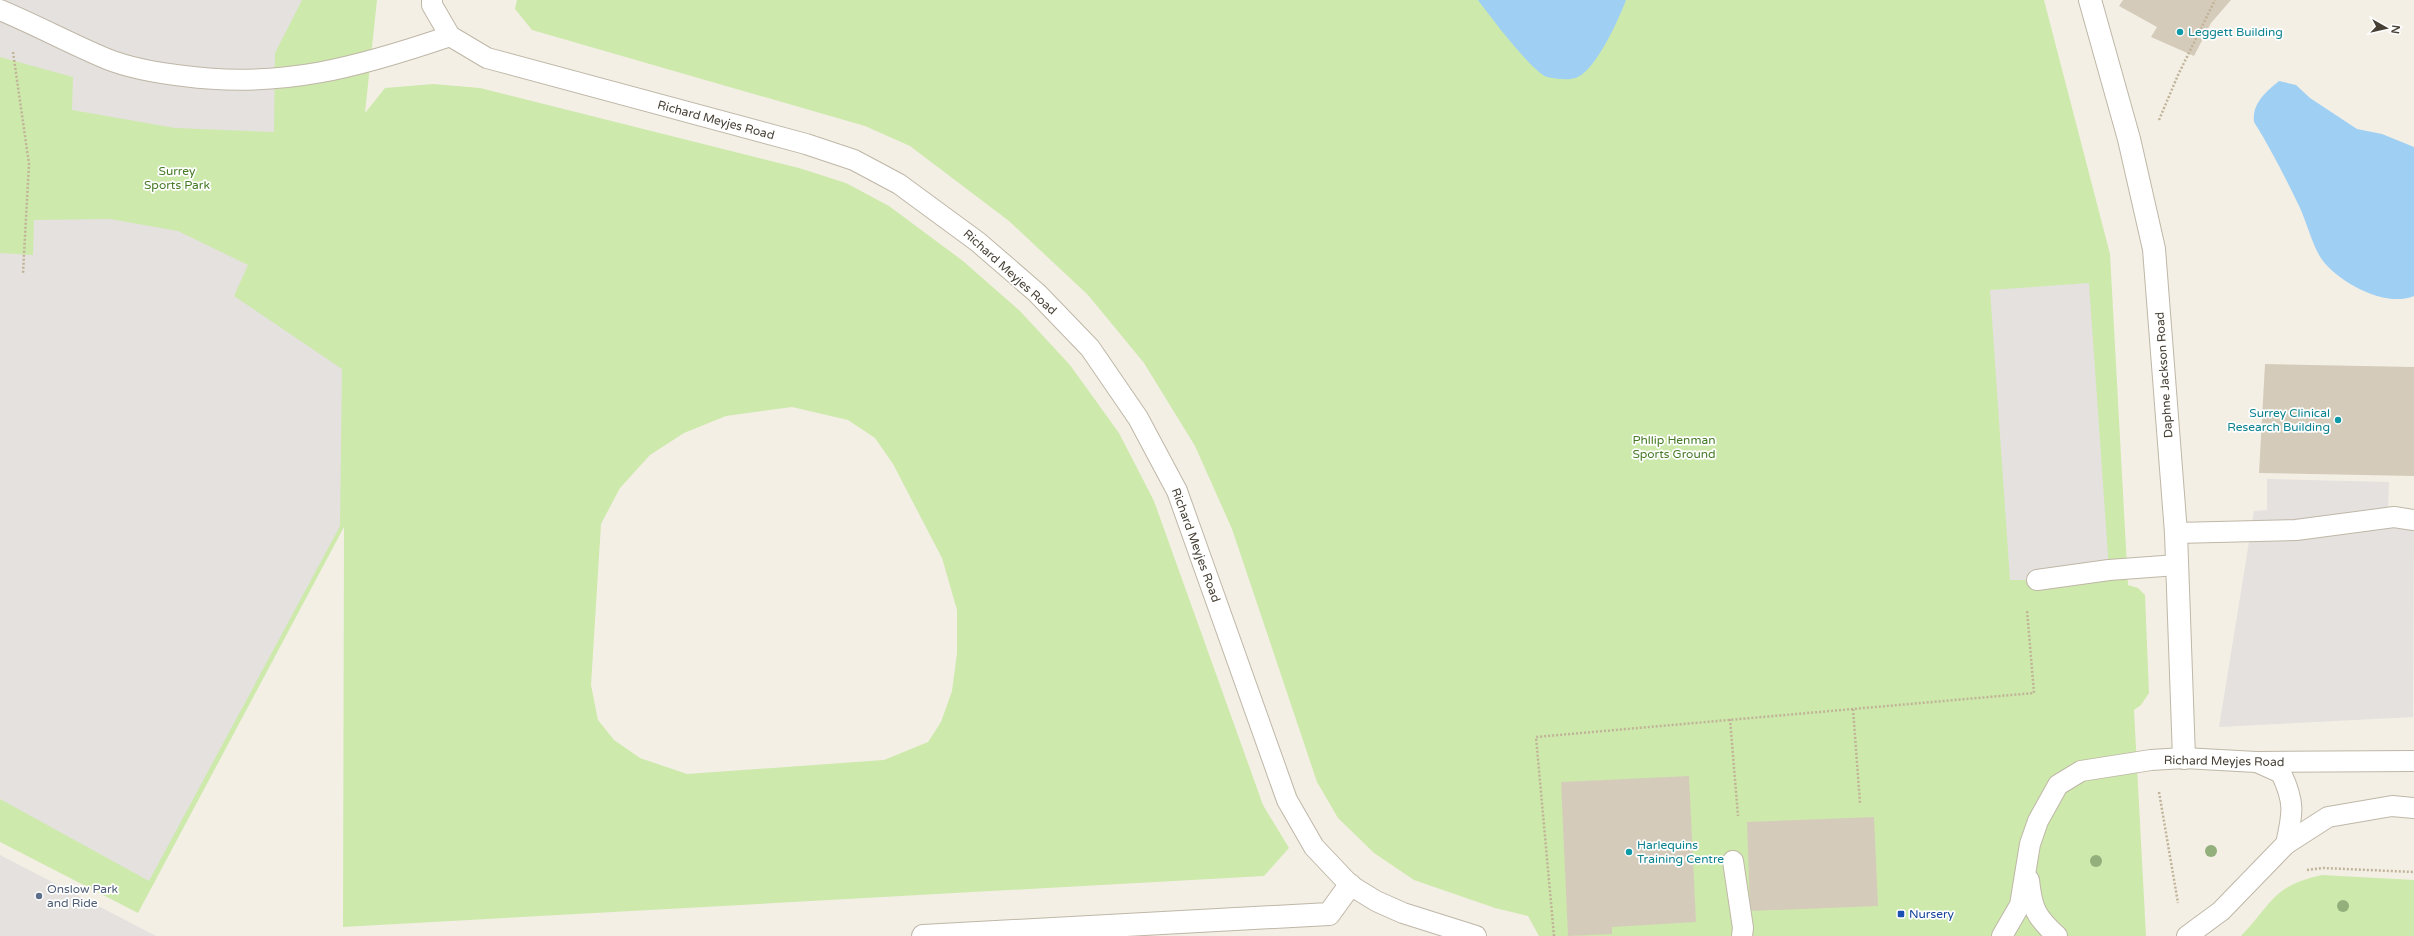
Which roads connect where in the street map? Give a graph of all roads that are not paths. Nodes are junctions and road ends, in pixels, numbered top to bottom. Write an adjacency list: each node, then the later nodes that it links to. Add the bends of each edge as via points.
1 (432, 0): 4 (lane, Richard Meyjes Road, via 432,5)
2 (2090, 0): 6 (street, Daphne Jackson Road, via 2129,139 2154,249)
3 (4, 12): 4 (lane, via 108,59 153,72 201,79 260,81 319,74 397,54)
4 (450, 36): 16 (lane, Richard Meyjes Road, via 487,58 806,144 854,160 906,188 978,242 1037,293 1090,348 1145,431 1177,491 1287,800 1314,847)
5 (2414, 520): 6 (lane, via 2394,517 2296,530)
6 (2176, 533): 7 (street, Daphne Jackson Road)
7 (2177, 565): 8 (lane, via 2109,570); 9 (street, Daphne Jackson Road)
8 (2037, 580)
9 (2184, 758): 11 (lane, Richard Meyjes Road); 15 (lane, Richard Meyjes Road, via 2151,760 2081,771 2058,785 2038,821 2030,844)
10 (2414, 761): 11 (lane, Richard Meyjes Road)
11 (2256, 762): 13 (lane, via 2281,773 2291,793 2292,820)
12 (2414, 808): 13 (lane, via 2392,806 2328,818)
13 (2286, 844): 22 (lane, via 2221,912)
14 (1733, 861): 19 (lane)
15 (2027, 868): 20 (lane, Richard Meyjes Road, via 2020,905); 21 (lane, via 2031,898 2040,921)
16 (1350, 885): 17 (street, via 1329,914); 18 (lane, Richard Meyjes Road, via 1376,901 1403,913)
17 (923, 936)
18 (1476, 936)
19 (1742, 936)
20 (2002, 936)
21 (2057, 936)
22 (2188, 936)

